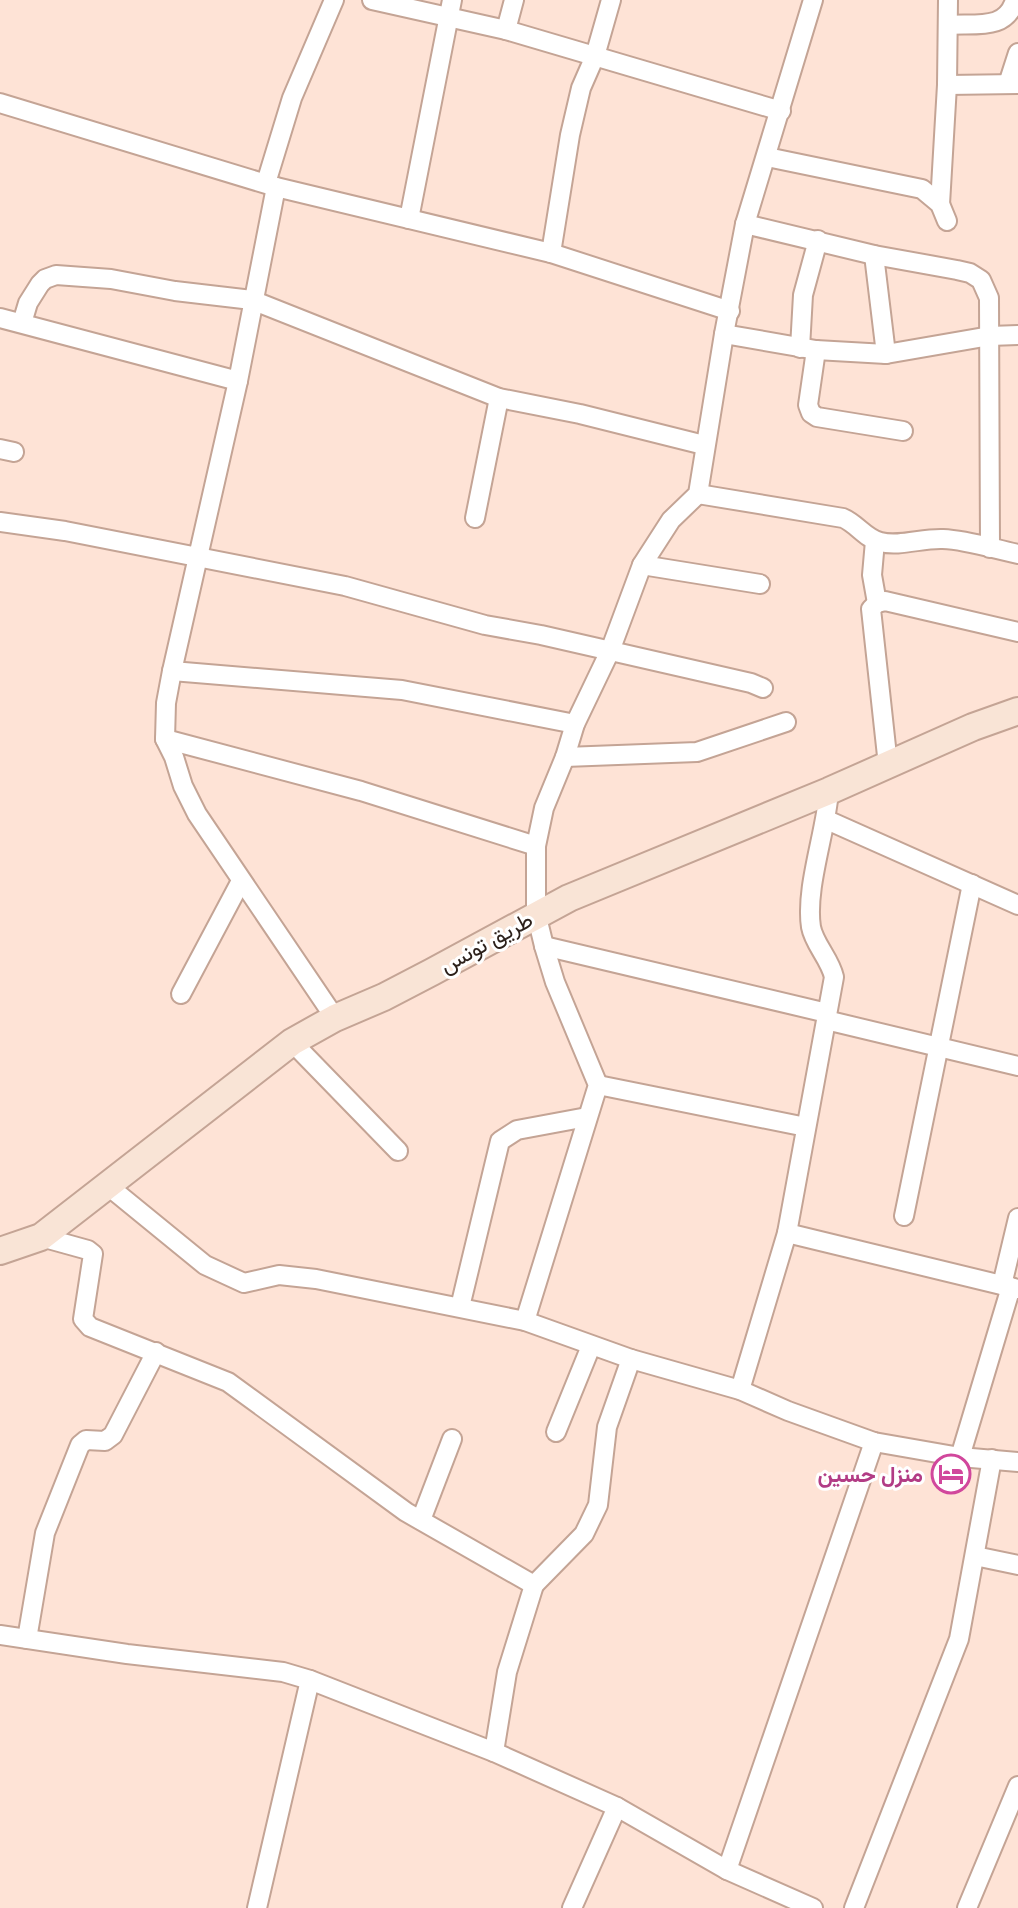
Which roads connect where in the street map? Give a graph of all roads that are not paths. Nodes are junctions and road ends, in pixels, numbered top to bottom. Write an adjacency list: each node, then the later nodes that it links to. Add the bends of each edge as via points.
1 (334, 0): 18 (street, via 292,98)
2 (372, 0): 8 (street)
3 (514, 0): 10 (street)
4 (611, 0): 12 (street)
5 (813, 0): 16 (street)
6 (948, 0): 9 (street)
7 (1015, 0): 9 (street, via 1001,22)
8 (450, 8): 10 (street); 19 (street)
9 (948, 25): 14 (street)
10 (506, 30): 12 (street)
11 (1018, 53): 13 (street)
12 (595, 56): 16 (street); 22 (street, via 570,135)
13 (1013, 84): 14 (street)
14 (947, 85): 17 (street, via 944,213 922,189)
15 (0, 103): 18 (street)
16 (781, 111): 17 (street)
17 (767, 157): 20 (street)
18 (271, 185): 19 (street); 24 (street)
19 (409, 219): 22 (street)
20 (745, 224): 21 (street); 25 (street)
21 (818, 240): 23 (street); 31 (street, via 803,295)
22 (551, 253): 25 (street)
23 (874, 255): 30 (street, via 970,273 981,280 989,298); 32 (street)
24 (252, 300): 27 (street, via 56,275 40,284); 33 (street); 34 (street)
25 (730, 311): 28 (street)
26 (0, 318): 27 (street)
27 (22, 323): 33 (street)
28 (724, 334): 31 (street); 36 (street)
29 (1018, 335): 30 (street)
30 (990, 336): 32 (street); 41 (street)
31 (808, 349): 32 (street); 35 (street, via 811,413)
32 (886, 354)
33 (238, 381): 43 (street)
34 (499, 398): 36 (street); 38 (street)
35 (903, 431)
36 (704, 445): 37 (street)
37 (698, 494): 40 (street, via 843,518); 44 (street, via 671,520)
38 (475, 518)
39 (0, 522): 43 (street)
40 (875, 541): 41 (street, via 941,539); 46 (street, via 872,575)
41 (990, 548): 42 (street)
42 (1018, 554)
43 (197, 556): 48 (street); 49 (street)
44 (642, 565): 45 (street); 48 (street)
45 (760, 584)
46 (877, 603): 47 (street); 56 (street, via 871,609)
47 (1018, 632)
48 (610, 651): 50 (street); 53 (street)
49 (172, 671): 53 (street, via 402,690); 54 (street)
50 (763, 688)
51 (1018, 711): 56 (main road, طريق تونس)
52 (786, 722): 55 (street, via 697,752)
53 (575, 724): 55 (street)
54 (165, 739): 59 (street, via 361,791); 60 (street, via 197,814)
55 (565, 757): 59 (street, via 544,808)
56 (888, 765): 57 (main road, طريق تونس)
57 (829, 791): 58 (street); 63 (main road, طريق تونس)
58 (827, 820): 61 (street); 66 (street, via 811,927 834,977)
59 (536, 846): 63 (street)
60 (241, 881): 65 (street); 67 (street)
61 (972, 884): 62 (street); 69 (street)
62 (1018, 905)
63 (536, 913): 64 (street); 67 (main road, طريق تونس)
64 (544, 946): 66 (street); 71 (street)
65 (181, 994)
66 (826, 1017): 69 (street); 73 (street)
67 (335, 1018): 68 (main road, طريق تونس)
68 (292, 1042): 74 (street); 75 (main road, طريق تونس)
69 (937, 1046): 70 (street); 76 (street)
70 (1018, 1066)
71 (598, 1085): 72 (street); 73 (street)
72 (587, 1117): 82 (street, via 517,1130 500,1141); 83 (street)
73 (806, 1127): 78 (street)
74 (398, 1151)
75 (107, 1185): 79 (main road, طريق تونس); 82 (street, via 205,1265 244,1283 279,1275)
76 (904, 1216)
77 (1018, 1218): 81 (street)
78 (787, 1233): 81 (street); 87 (street)
79 (41, 1237): 80 (main road, طريق تونس); 85 (street, via 93,1254 83,1319 90,1327)
80 (0, 1251)
81 (1010, 1287): 91 (street)
82 (460, 1307): 83 (street)
83 (525, 1321): 84 (street)
84 (591, 1346): 86 (street); 88 (street)
85 (156, 1352): 94 (street, via 246,1393); 99 (street, via 113,1435 80,1445 45,1533)
86 (631, 1359): 87 (street); 97 (street, via 607,1427 598,1505 584,1534)
87 (740, 1390): 90 (street)
88 (556, 1432)
89 (452, 1439): 94 (street)
90 (874, 1442): 91 (street); 104 (street)
91 (960, 1457): 92 (street)
92 (992, 1459): 93 (street); 95 (street)
93 (1018, 1462)
94 (421, 1520): 97 (street)
95 (975, 1556): 96 (street); 108 (street, via 959,1639)
96 (1018, 1565)
97 (534, 1585): 101 (street, via 507,1672)
98 (0, 1635): 99 (street)
99 (27, 1639): 100 (street, via 283,1672)
100 (310, 1680): 101 (street); 105 (street)
101 (494, 1752): 103 (street)
102 (1018, 1786): 109 (street)
103 (617, 1807): 104 (street); 106 (street)
104 (727, 1870): 107 (street)
105 (257, 1908)
106 (572, 1908)
107 (813, 1908)
108 (854, 1908)
109 (967, 1908)

